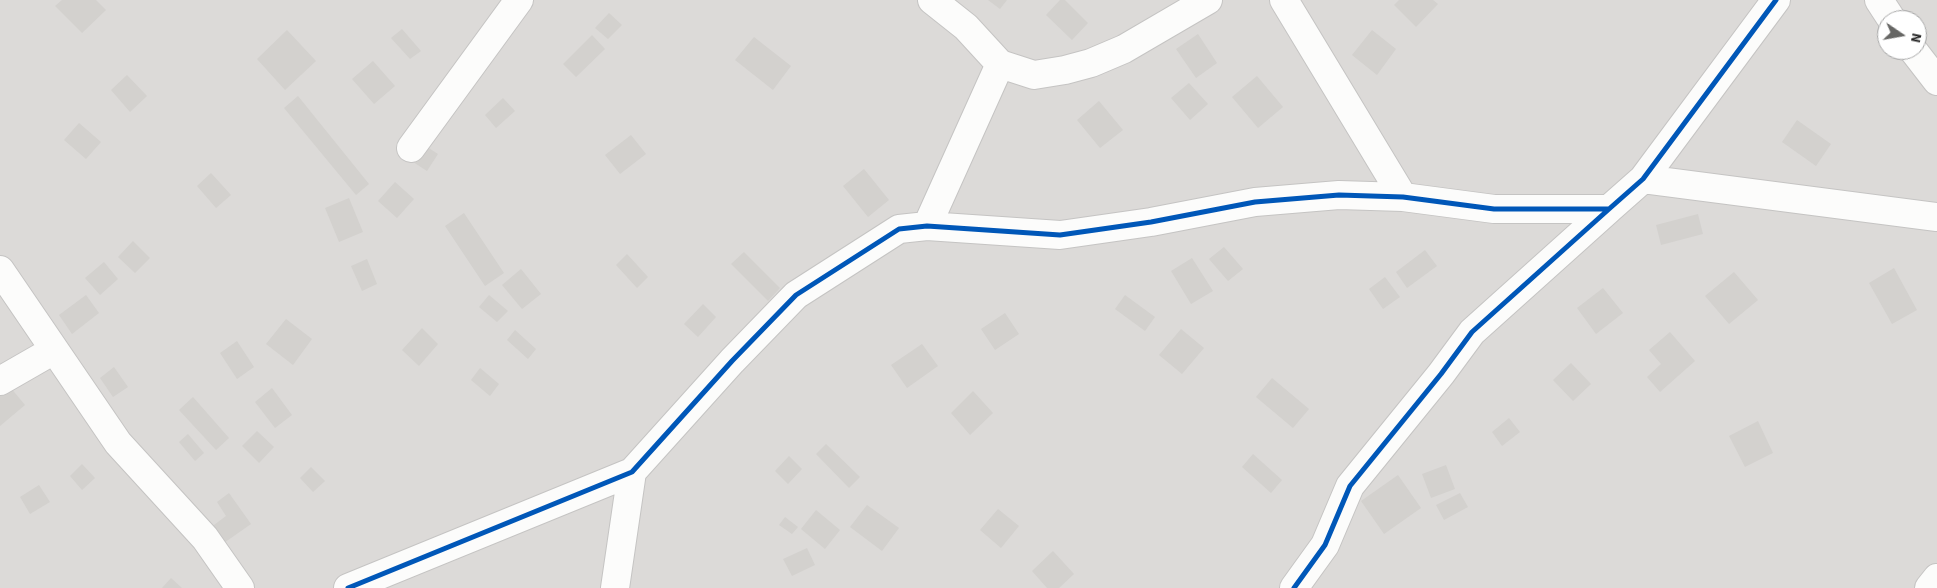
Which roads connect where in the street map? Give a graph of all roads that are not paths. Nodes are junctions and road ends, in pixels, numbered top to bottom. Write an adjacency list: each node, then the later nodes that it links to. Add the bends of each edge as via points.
1 (519, 0): 9 (street)
2 (932, 0): 7 (street, via 966,27)
3 (1208, 0): 7 (street, via 1124,49 1091,63 1034,75)
4 (1284, 0): 11 (street)
5 (1776, 0): 10 (street)
6 (1921, 60): 8 (street)
7 (1000, 64): 14 (street)
8 (1937, 81)
9 (411, 148)
10 (1643, 179): 12 (street); 13 (street)
11 (1403, 197): 12 (street, via 1494,209); 14 (street, via 1339,195 1255,202 1060,235)
12 (1609, 209): 23 (street, via 1472,332 1350,486 1325,544)
13 (1937, 217)
14 (927, 226): 18 (street, via 899,229 796,295)
15 (0, 270): 16 (street)
16 (54, 350): 17 (street); 20 (street, via 118,443 205,538)
17 (0, 381)
18 (632, 472): 21 (street); 22 (street)
19 (1937, 578): 24 (street)
20 (240, 588)
21 (348, 588)
22 (615, 588)
23 (1294, 588)
24 (1929, 588)

